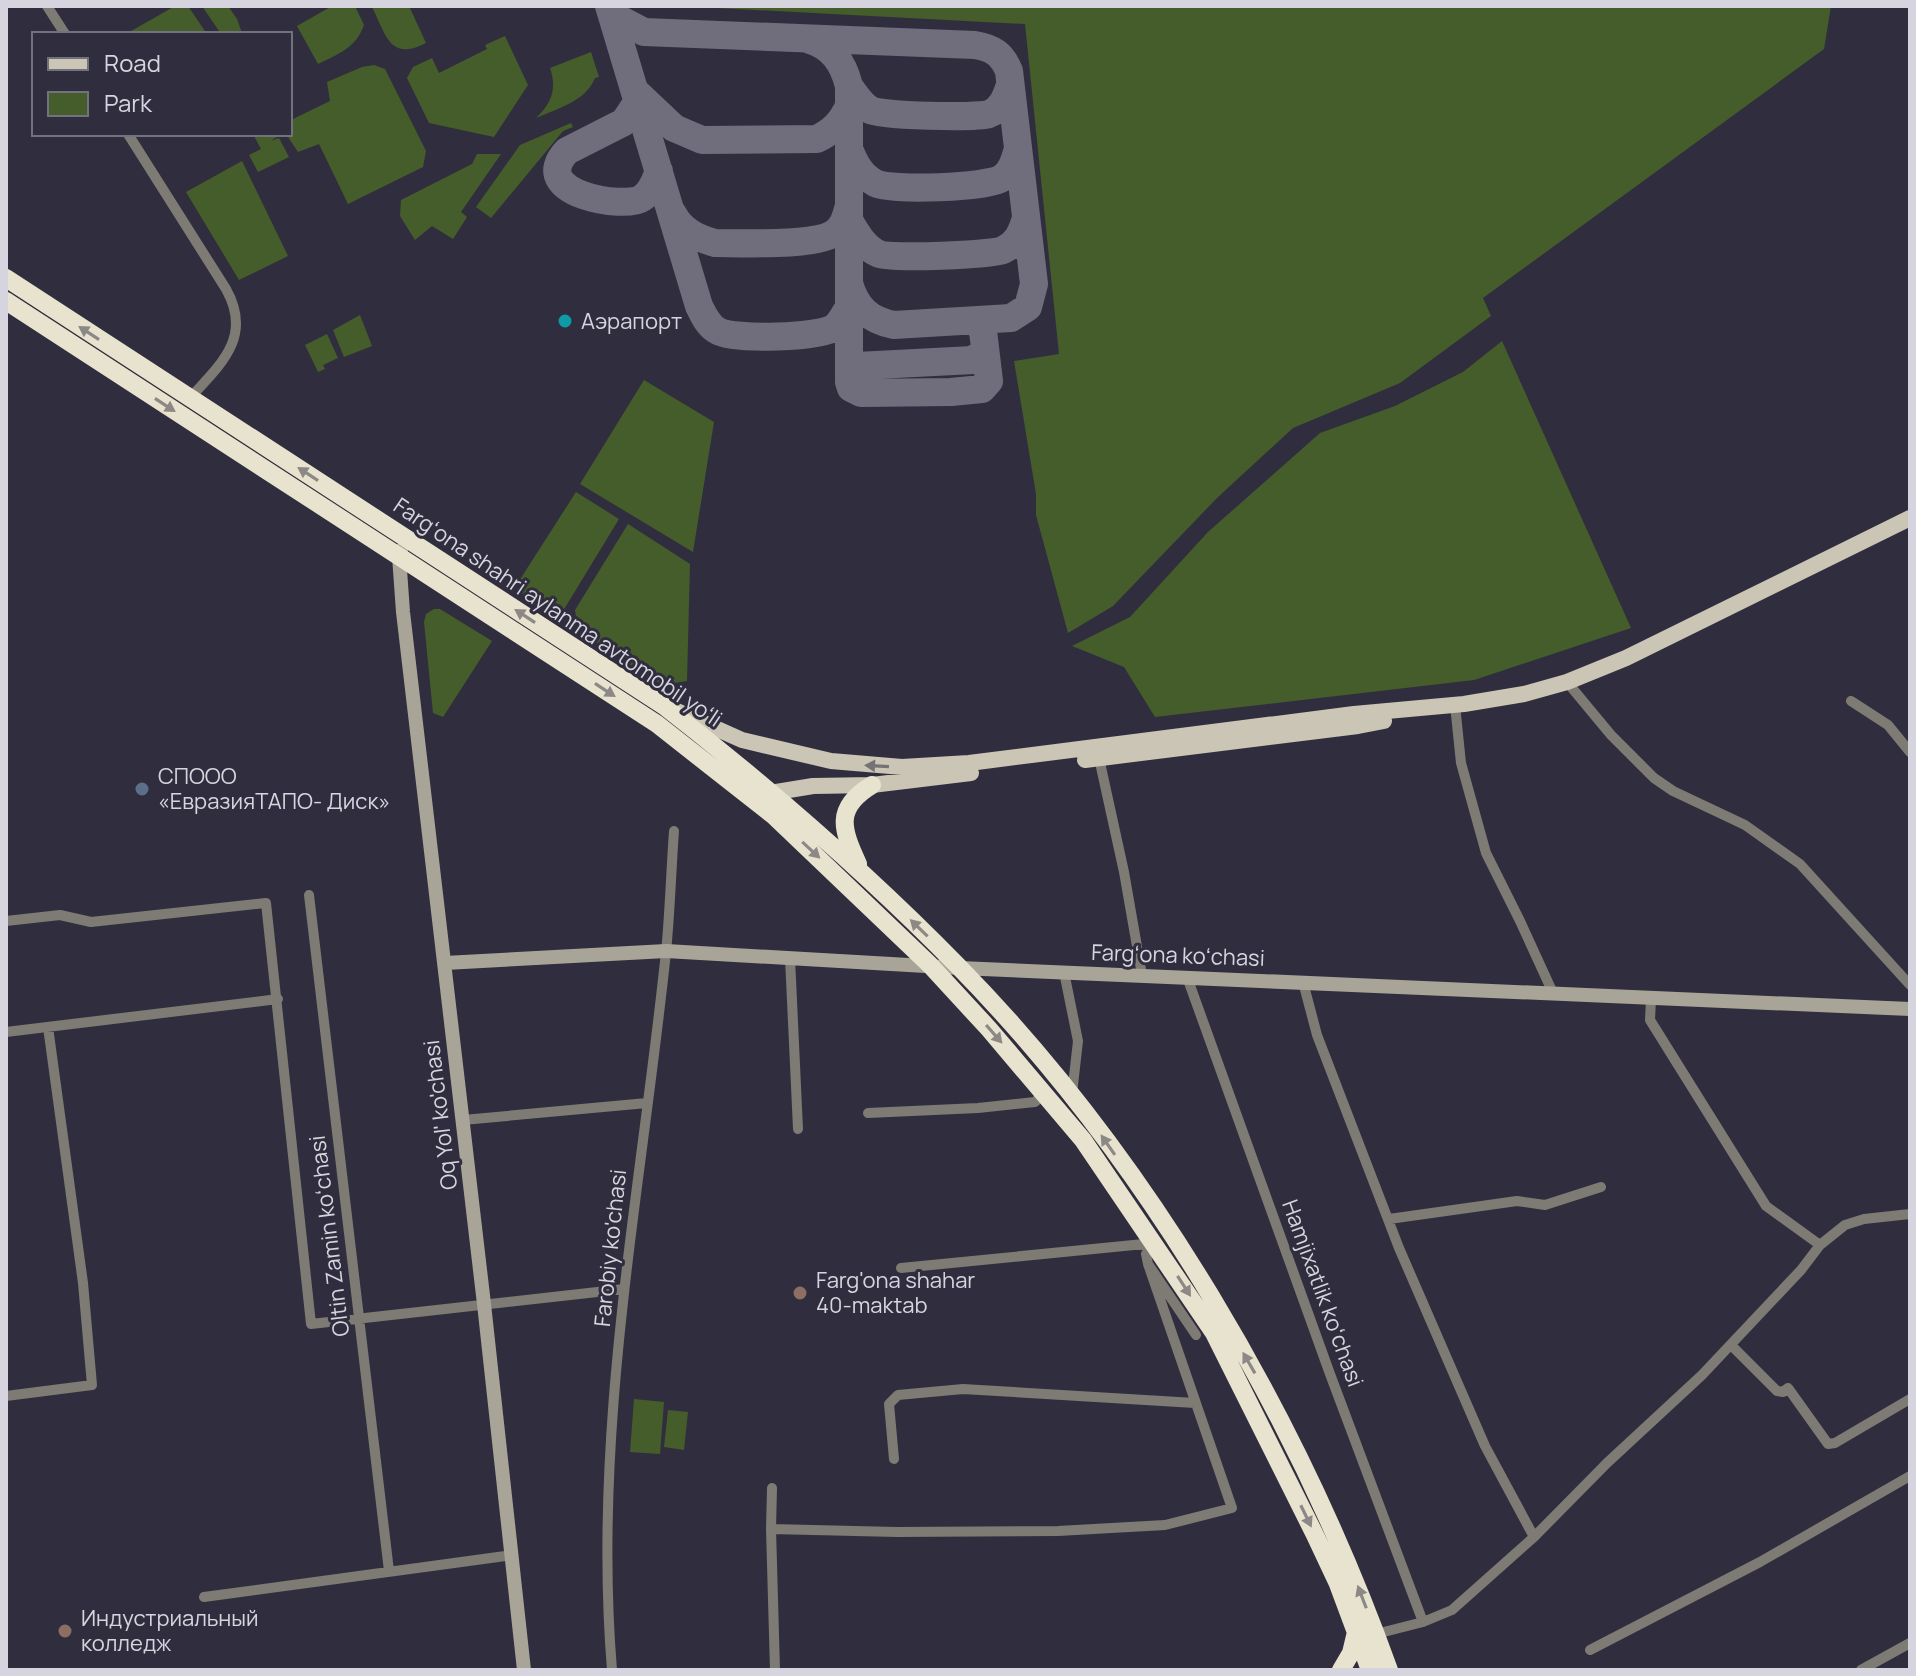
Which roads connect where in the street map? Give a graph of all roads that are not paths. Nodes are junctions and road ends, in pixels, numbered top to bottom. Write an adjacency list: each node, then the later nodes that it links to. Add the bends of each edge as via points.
1 (47, 6): 2 (street)
2 (64, 32)
3 (129, 136): 6 (street, via 238,316 231,348)
4 (6, 278): 6 (highway, Fargʻona shahri aylanma avtomobil yoʻli, one-way to 4)
5 (6, 301): 8 (highway, Fargʻona shahri aylanma avtomobil yoʻli, one-way to 8)
6 (189, 399): 8 (highway, Fargʻona shahri aylanma avtomobil yoʻli, one-way to 6)
7 (1910, 518): 9 (main road)
8 (402, 547): 12 (highway, Fargʻona shahri aylanma avtomobil yoʻli, one-way to 8); 17 (highway, Fargʻona shahri aylanma avtomobil yoʻli, one-way to 17, via 657,724); 24 (street, Oq Yol' ko'chasi, via 403,612)
9 (1567, 682): 11 (main road); 31 (street, via 1654,778 1745,825 1800,864)
10 (1851, 701): 13 (street, via 1888,725)
11 (1455, 705): 12 (main road, one-way to 12, via 902,767 831,761 742,740); 14 (main road, via 1358,726); 32 (street, via 1461,763 1486,853)
12 (664, 706): 16 (highway, Fargʻona shahri aylanma avtomobil yoʻli)
13 (1910, 752)
14 (1099, 758): 15 (main road); 28 (street)
15 (872, 785): 16 (main road); 19 (highway, via 858,793 843,822)
16 (770, 792): 17 (main road); 19 (highway, Fargʻona shahri aylanma avtomobil yoʻli)
17 (751, 800): 25 (highway, Fargʻona shahri aylanma avtomobil yoʻli, one-way to 25, via 846,882)
18 (674, 831): 22 (street, Farobiy ko'chasi)
19 (861, 871): 26 (highway, Fargʻona shahri aylanma avtomobil yoʻli, one-way to 19)
20 (309, 895): 53 (street, Oltin Zamin koʻchasi)
21 (6, 921): 33 (street, via 60,915 91,922 266,903)
22 (666, 951): 23 (street, Fargʻona koʻchasi); 24 (street, Fargʻona koʻchasi); 40 (street, Farobiy ko'chasi)
23 (790, 958): 25 (street, Fargʻona koʻchasi); 43 (street)
24 (445, 963): 42 (street, Oq Yol' ko'chasi)
25 (930, 965): 26 (street, Fargʻona koʻchasi); 38 (highway, Fargʻona shahri aylanma avtomobil yoʻli, one-way to 38)
26 (960, 968): 27 (street, Fargʻona koʻchasi); 39 (highway, Fargʻona shahri aylanma avtomobil yoʻli)
27 (1064, 972): 28 (street, Fargʻona koʻchasi); 39 (street, via 1078,1041)
28 (1142, 975): 29 (street, Fargʻona koʻchasi)
29 (1187, 977): 30 (street, Fargʻona koʻchasi); 67 (street, Hamjixatlik koʻchasi)
30 (1303, 982): 32 (street, Fargʻona koʻchasi); 46 (street, via 1317,1035)
31 (1910, 985)
32 (1553, 993): 34 (street, Fargʻona koʻchasi)
33 (278, 999): 36 (street); 53 (street, via 311,1324)
34 (1651, 999): 35 (street, Fargʻona koʻchasi); 48 (street, via 1650,1020 1766,1206)
35 (1910, 1009)
36 (48, 1027): 37 (street); 56 (street, via 92,1385)
37 (6, 1032)
38 (1044, 1093): 41 (street, via 1035,1102 992,1107); 47 (highway, Fargʻona shahri aylanma avtomobil yoʻli)
39 (1072, 1096): 69 (highway, Fargʻona shahri aylanma avtomobil yoʻli, one-way to 39, via 1331,1527 1255,1372 1170,1233)
40 (647, 1103): 42 (street); 51 (street, Farobiy ko'chasi)
41 (868, 1113)
42 (463, 1120): 52 (street, Oq Yol' ko'chasi)
43 (798, 1129)
44 (1601, 1187): 46 (street, via 1545,1205 1517,1201)
45 (1910, 1214): 48 (street, via 1845,1225)
46 (1389, 1219): 63 (street, via 1456,1383)
47 (1154, 1243): 49 (street, via 1146,1254); 50 (street); 68 (highway, Fargʻona shahri aylanma avtomobil yoʻli, one-way to 68, via 1239,1380)
48 (1820, 1245): 55 (street)
49 (1148, 1264): 54 (street); 58 (street)
50 (901, 1268)
51 (624, 1289): 52 (street); 73 (street, Farobiy ko'chasi, via 609,1502 606,1599)
52 (484, 1304): 53 (street); 64 (street, Oq Yol' ko'chasi)
53 (359, 1318): 65 (street, Oltin Zamin koʻchasi)
54 (1196, 1335)
55 (1731, 1345): 57 (street, via 1777,1391 1788,1388 1828,1444); 63 (street)
56 (6, 1396)
57 (1910, 1399)
58 (1195, 1403): 59 (street, via 963,1389 898,1395 889,1404); 62 (street, via 1232,1508 1165,1525 1058,1531)
59 (894, 1459)
60 (1910, 1476): 71 (street)
61 (772, 1488): 62 (street)
62 (771, 1529): 74 (street)
63 (1534, 1537): 67 (street, via 1452,1610)
64 (513, 1555): 65 (street); 72 (street, Oq Yol' ko'chasi)
65 (389, 1571): 66 (street)
66 (204, 1597)
67 (1423, 1622): 69 (street)
68 (1356, 1632): 75 (highway); 76 (highway, Fargʻona shahri aylanma avtomobil yoʻli)
69 (1376, 1634): 77 (highway, Fargʻona shahri aylanma avtomobil yoʻli)
70 (1910, 1643): 78 (street)
71 (1590, 1650)
72 (524, 1670)
73 (612, 1670)
74 (775, 1670)
75 (1341, 1670)
76 (1370, 1670)
77 (1389, 1670)
78 (1861, 1670)

